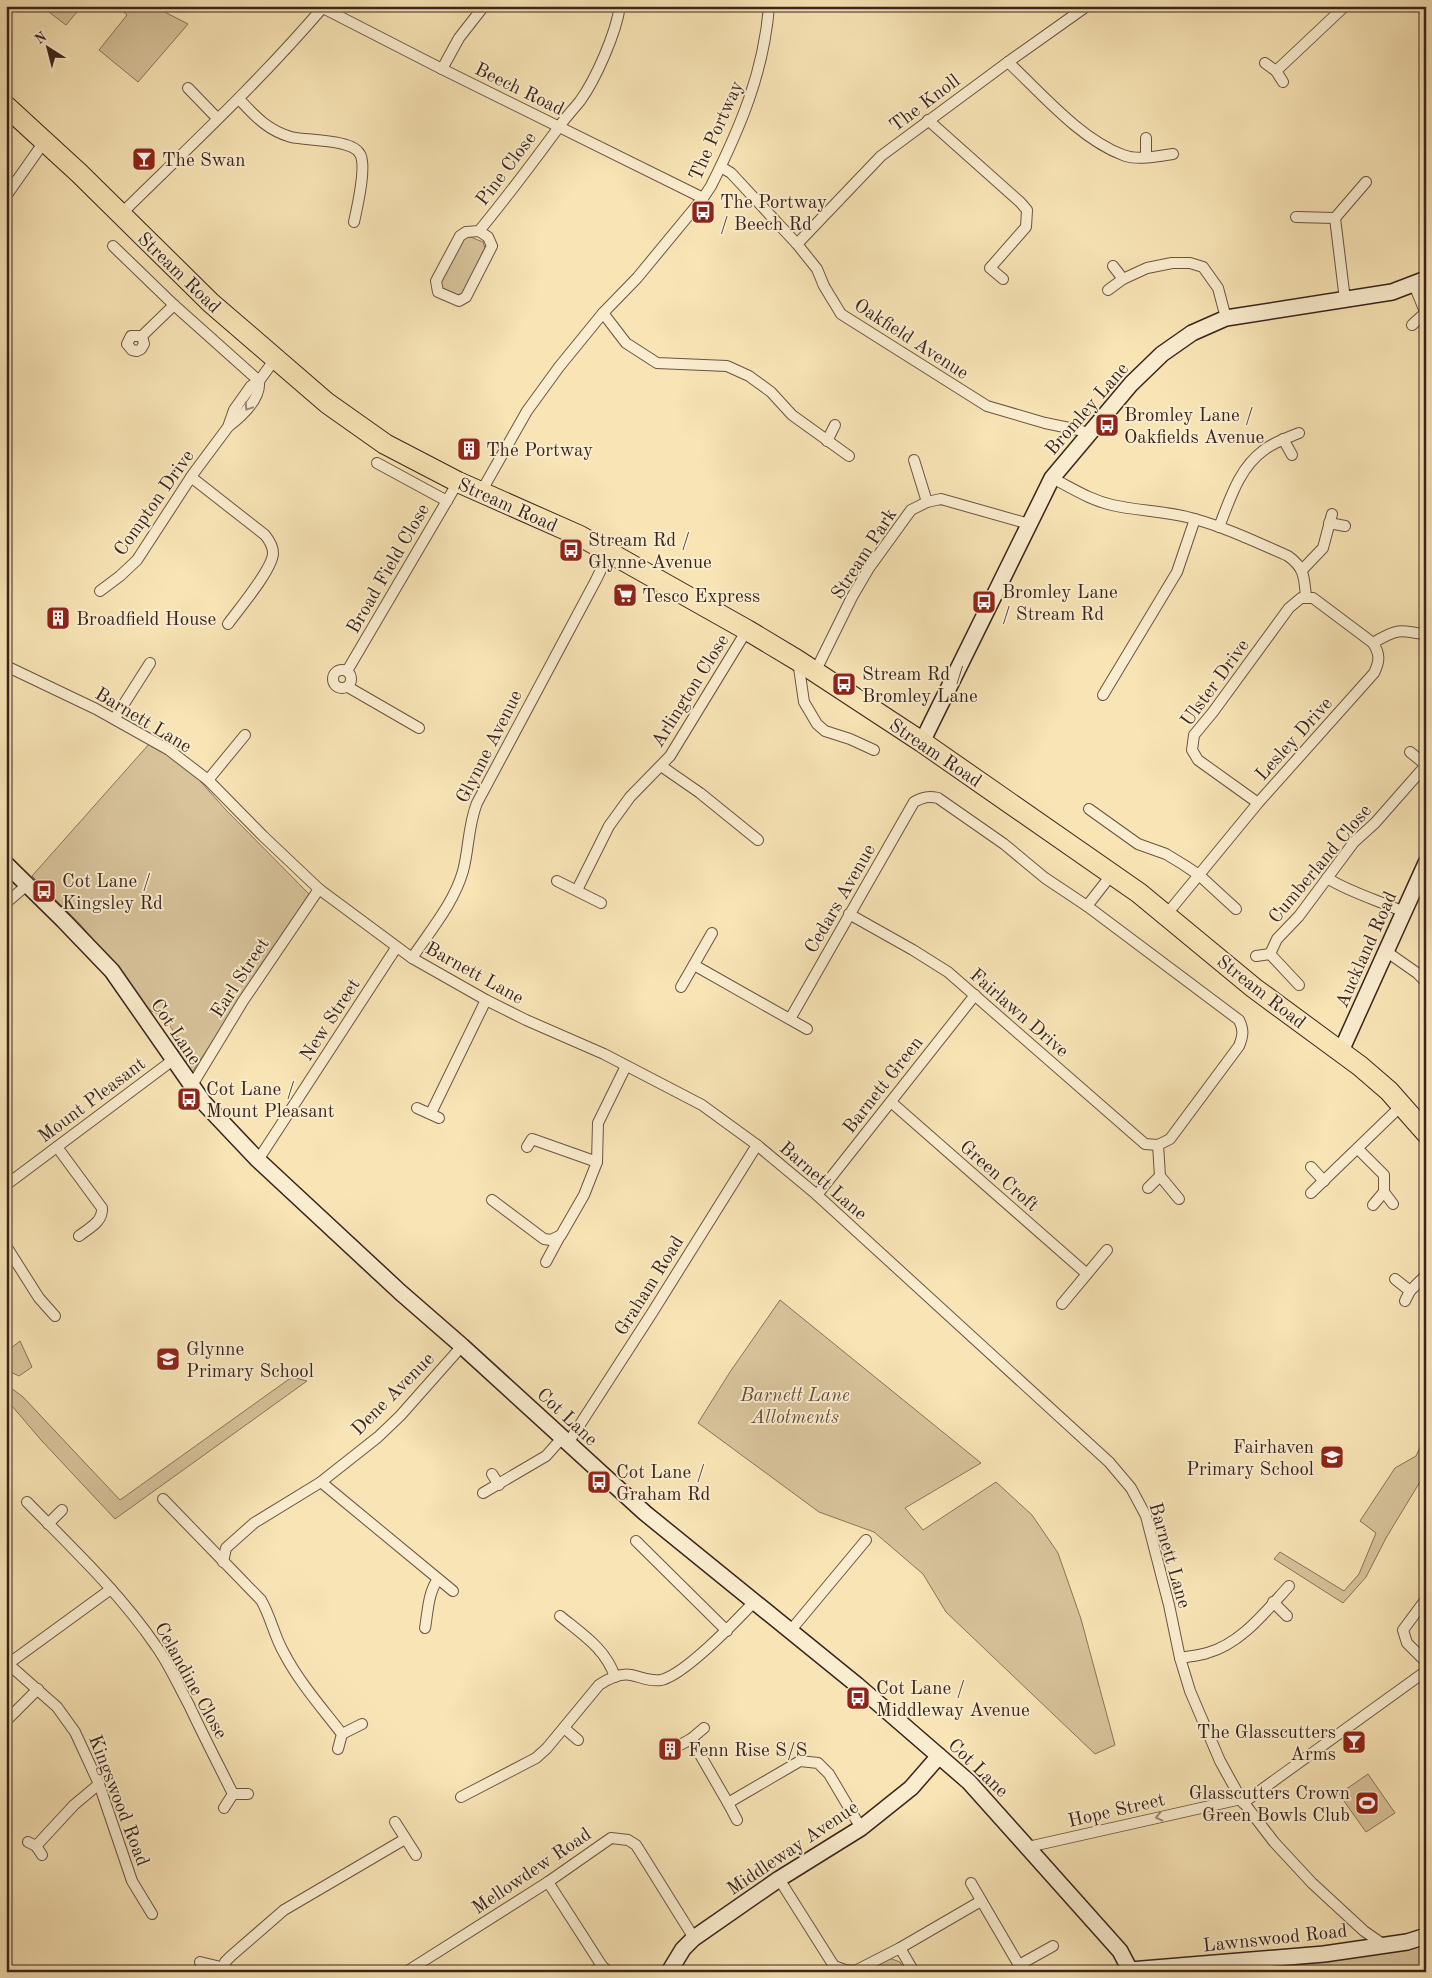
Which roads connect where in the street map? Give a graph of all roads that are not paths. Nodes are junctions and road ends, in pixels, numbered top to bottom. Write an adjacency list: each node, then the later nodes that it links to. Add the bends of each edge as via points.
1 (484, 6): 9 (street, via 459,38)
2 (620, 6): 17 (street, Pine Close, via 604,57 581,99)
3 (769, 6): 22 (street, The Portway, via 761,62 748,105)
4 (1087, 6): 7 (street, The Knoll)
5 (1345, 6): 10 (street)
6 (324, 7): 9 (street, Beech Road); 13 (street)
7 (1008, 62): 16 (street, The Knoll); 21 (street, via 1084,133 1124,156)
8 (1265, 63): 10 (street)
9 (442, 69): 17 (street, Beech Road)
10 (1276, 71): 11 (street)
11 (1283, 82)
12 (188, 88): 15 (street)
13 (239, 100): 15 (street); 29 (street, via 265,126 291,137 358,150 362,165)
14 (6, 106): 19 (highway, Stream Road)
15 (217, 118): 26 (street)
16 (928, 120): 31 (street, The Knoll, via 881,156); 34 (street, via 1026,210 1026,228 990,268)
17 (559, 126): 25 (street, Beech Road); 30 (street, Pine Close)
18 (1146, 138): 21 (street)
19 (44, 142): 24 (street); 26 (highway, Stream Road)
20 (1173, 154): 21 (street)
21 (1146, 158)
22 (721, 167): 25 (street, The Portway); 31 (street, Oakfield Avenue, via 731,173)
23 (1366, 182): 28 (street)
24 (6, 196)
25 (703, 198): 40 (street, The Portway, via 637,278)
26 (121, 214): 45 (highway, Stream Road, via 211,303)
27 (1296, 217): 28 (street)
28 (1335, 218): 38 (street)
29 (354, 222)
30 (479, 231): 30 (street, Pine Close, via 460,236 436,281 438,292 459,301 466,297 492,246 488,237)
31 (797, 244): 49 (street, Oakfield Avenue, via 817,270 841,314 987,406)
32 (113, 246): 39 (street, Stream Road)
33 (1113, 266): 35 (street)
34 (1003, 279)
35 (1123, 279): 37 (street); 42 (street, via 1147,268 1172,263 1203,267 1218,288)
36 (1420, 282): 38 (street, Bromley Lane, via 1392,292); 41 (street)
37 (1108, 290)
38 (1345, 300): 42 (street, Bromley Lane)
39 (174, 305): 44 (street); 46 (street, Stream Road)
40 (603, 313): 51 (street, via 626,343 657,363 727,366 749,376 771,392 792,415); 59 (street, The Portway, via 527,411)
41 (1425, 313): 43 (street)
42 (1226, 318): 49 (street, Bromley Lane, via 1192,333 1162,354 1131,384)
43 (1412, 325)
44 (142, 336)
45 (275, 359): 46 (street, Compton Drive); 58 (highway, Stream Road, via 327,403 385,444)
46 (259, 381): 56 (street, Compton Drive, via 251,386 234,410 228,427)
47 (835, 425): 51 (street)
48 (1299, 432): 50 (street)
49 (1089, 434): 57 (street, Bromley Lane)
50 (1284, 439): 52 (street); 65 (street, via 1265,449 1244,471)
51 (827, 440): 53 (street)
52 (1292, 455)
53 (849, 456)
54 (914, 460): 61 (street)
55 (378, 463): 60 (street)
56 (192, 477): 68 (street, Compton Drive, via 137,560); 71 (street, via 266,535 271,544 270,565)
57 (1052, 478): 62 (street, via 1095,500); 63 (street, Bromley Lane)
58 (458, 482): 59 (highway, Stream Road); 60 (street, Broad Field Close)
59 (481, 492): 66 (highway, Stream Road, via 580,536)
60 (447, 501): 79 (street, Broad Field Close)
61 (927, 502): 63 (street, via 941,499); 80 (street, Stream Park, via 911,510 869,568)
62 (1194, 519): 65 (street); 82 (street, via 1177,572)
63 (1029, 524): 86 (street, Bromley Lane)
64 (1345, 526): 67 (street, via 1330,518 1323,548)
65 (1219, 527): 67 (street, via 1288,556)
66 (608, 553): 73 (highway, Stream Road); 117 (street, Glynne Avenue, via 476,803 463,871 454,893)
67 (1302, 570): 69 (street)
68 (100, 591)
69 (1306, 597): 75 (street, via 1313,598); 93 (street, Ulster Drive, via 1289,608 1194,735 1192,750 1198,760)
70 (229, 604): 71 (street)
71 (238, 610): 72 (street)
72 (228, 624)
73 (747, 630): 76 (highway, Stream Road); 90 (street, Arlington Close, via 697,716)
74 (1426, 635): 75 (street, via 1396,631)
75 (1373, 643): 93 (street, Lesley Drive, via 1379,654 1379,664 1374,673)
76 (797, 660): 80 (highway, Stream Road); 87 (street, via 804,702 816,724 825,731)
77 (150, 663): 83 (street)
78 (6, 666): 83 (street, Barnett Lane)
79 (347, 671): 81 (street, via 352,679); 81 (street, Broad Field Close, via 337,671 333,680 339,688)
80 (815, 672): 86 (highway, Stream Road)
81 (348, 687): 84 (street, Broad Field Close)
82 (1103, 695)
83 (115, 718): 91 (street, Barnett Lane, via 169,750)
84 (419, 728)
85 (245, 735): 91 (street)
86 (922, 742): 98 (highway, Stream Road)
87 (874, 750)
88 (1410, 752): 89 (street)
89 (1426, 765): 100 (street, Cumberland Close, via 1354,842)
90 (660, 766): 95 (street, via 700,793); 104 (street, Arlington Close, via 630,797 609,826)
91 (208, 780): 103 (street, Barnett Lane)
92 (922, 798): 107 (street, Stream Road, via 938,798); 110 (street, Cedars Avenue, via 914,802)
93 (1258, 804): 99 (street, Lesley Drive)
94 (1090, 809): 99 (street, via 1138,844 1166,854)
95 (758, 840)
96 (1426, 863): 109 (street, Auckland Road)
97 (6, 864): 102 (street, Cot Lane)
98 (1112, 874): 107 (street); 111 (highway, Stream Road)
99 (1199, 875): 108 (street); 111 (street, Lesley Drive)
100 (1327, 878): 109 (street, via 1344,889); 115 (street, Cumberland Close, via 1299,916 1277,938)
101 (557, 881): 104 (street)
102 (27, 884): 105 (street); 127 (street, Cot Lane, via 112,971)
103 (319, 890): 113 (street, Barnett Lane); 129 (street, Earl Street, via 243,1001)
104 (577, 890): 106 (street)
105 (6, 903)
106 (601, 903)
107 (1087, 906): 135 (street, Stream Road, via 1239,1020 1242,1026 1239,1046 1170,1139)
108 (1236, 909)
109 (1404, 912): 114 (street, Auckland Road)
110 (849, 914): 122 (street, Fairlawn Drive, via 948,972); 124 (street, Cedars Avenue)
111 (1166, 915): 126 (highway, Stream Road, via 1254,988)
112 (712, 933): 118 (street)
113 (396, 948): 117 (street, Barnett Lane); 139 (street, New Street)
114 (1386, 952): 119 (street); 126 (street, Auckland Road)
115 (1270, 954): 116 (street); 120 (street, Cumberland Close)
116 (1256, 956)
117 (412, 958): 123 (street, Barnett Lane)
118 (694, 965): 121 (street); 124 (street)
119 (1426, 982)
120 (1299, 985)
121 (681, 986)
122 (975, 995): 130 (street, Barnett Green); 135 (street, Fairlawn Drive, via 1145,1144)
123 (486, 1000): 128 (street, Barnett Lane); 132 (street, via 435,1116)
124 (790, 1020): 125 (street)
125 (807, 1029)
126 (1342, 1051): 131 (highway, Stream Road)
127 (173, 1060): 129 (street, Cot Lane); 137 (street, Mount Pleasant)
128 (626, 1066): 134 (street, Barnett Lane, via 702,1105); 140 (street, via 598,1123)
129 (191, 1087): 139 (street, Cot Lane)
130 (890, 1102): 148 (street, Barnett Green); 158 (street, Green Croft)
131 (1402, 1105): 133 (highway, Stream Road); 138 (street)
132 (417, 1108)
133 (1426, 1133)
134 (756, 1145): 148 (street, Barnett Lane); 166 (street, Graham Road, via 652,1314)
135 (1158, 1145): 142 (street)
136 (527, 1146): 140 (street, via 532,1139)
137 (57, 1147): 144 (street, Mount Pleasant); 154 (street, via 102,1208 101,1220)
138 (1358, 1149): 143 (street); 146 (street, via 1384,1175)
139 (258, 1160): 165 (street, Cot Lane)
140 (597, 1162): 153 (street, via 584,1195)
141 (1311, 1167): 143 (street)
142 (1160, 1176): 145 (street); 149 (street)
143 (1324, 1181): 147 (street)
144 (6, 1186)
145 (1148, 1188)
146 (1384, 1192): 151 (street); 152 (street)
147 (1310, 1193)
148 (817, 1195): 190 (street, Barnett Lane, via 1109,1462 1131,1488 1146,1516)
149 (1179, 1199)
150 (492, 1200): 153 (street, via 544,1239 551,1240)
151 (1393, 1204)
152 (1373, 1205)
153 (561, 1235): 157 (street)
154 (79, 1236)
155 (6, 1246): 164 (street, via 39,1298)
156 (1107, 1250): 158 (street)
157 (546, 1262)
158 (1087, 1274): 163 (street)
159 (1426, 1275): 161 (street)
160 (1395, 1279): 161 (street)
161 (1410, 1291): 162 (street)
162 (1405, 1301)
163 (1062, 1304)
164 (55, 1316)
165 (462, 1346): 166 (street, Cot Lane); 168 (street, Dene Avenue, via 400,1416)
166 (565, 1440): 169 (street, Graham Road, via 546,1456); 183 (street, Cot Lane, via 645,1513)
167 (492, 1474): 169 (street)
168 (321, 1482): 177 (street, Dene Avenue, via 254,1523 226,1548); 178 (street)
169 (499, 1485): 170 (street, Graham Road)
170 (483, 1493)
171 (163, 1499): 177 (street)
172 (27, 1502): 174 (street, Celandine Close)
173 (62, 1510): 174 (street)
174 (48, 1524): 180 (street, Celandine Close)
175 (866, 1540): 189 (street)
176 (636, 1541): 188 (street)
177 (224, 1562): 200 (street, via 261,1600 291,1667)
178 (438, 1579): 181 (street); 187 (street, via 430,1598)
179 (1289, 1586): 184 (street)
180 (112, 1589): 192 (street); 207 (street, Celandine Close, via 161,1654)
181 (453, 1591)
182 (1426, 1598): 191 (street, via 1403,1630 1407,1643)
183 (754, 1602): 188 (street); 189 (street, Cot Lane)
184 (1273, 1602): 186 (street); 190 (street, via 1231,1642 1208,1653)
185 (560, 1616): 194 (street, via 598,1646)
186 (1288, 1616)
187 (425, 1628)
188 (727, 1630): 194 (street, via 673,1676 654,1681 630,1675)
189 (792, 1630): 205 (street, Cot Lane)
190 (1180, 1658): 210 (street, Barnett Lane, via 1190,1691 1220,1761)
191 (1426, 1662)
192 (7, 1663): 195 (street, Kingswood Road)
193 (1426, 1671): 210 (street)
194 (616, 1677): 198 (street, via 599,1686)
195 (38, 1689): 196 (street); 206 (street, Kingswood Road, via 57,1707 75,1732)
196 (6, 1720)
197 (362, 1724): 200 (street)
198 (564, 1728): 202 (street); 209 (street, via 536,1758)
199 (704, 1728): 201 (street)
200 (342, 1734): 204 (street)
201 (690, 1739): 203 (street); 211 (street)
202 (578, 1740)
203 (680, 1745)
204 (338, 1749)
205 (940, 1756): 215 (street, Middleway Avenue, via 911,1788); 217 (street, Cot Lane, via 969,1782)
206 (99, 1784): 218 (street, via 32,1844); 224 (street, Kingswood Road, via 132,1881)
207 (233, 1794): 208 (street); 212 (street)
208 (248, 1794)
209 (461, 1797)
210 (1242, 1801): 217 (street, Hope Street, one-way to 217); 227 (street, Barnett Lane, via 1312,1883)
211 (728, 1803): 213 (street); 215 (street, via 800,1761 818,1763 829,1774)
212 (224, 1808)
213 (737, 1820)
214 (395, 1822): 216 (street)
215 (861, 1828): 220 (street, Middleway Avenue)
216 (405, 1840): 219 (street); 233 (street, via 284,1910 225,1962)
217 (1028, 1847): 235 (street, Cot Lane, via 1120,1951)
218 (42, 1855)
219 (416, 1855)
220 (780, 1879): 226 (street, Middleway Avenue); 232 (street)
221 (548, 1882): 226 (street, Mellowdew Road, via 611,1838 628,1840 636,1845); 234 (street); 236 (street, Mellowdew Road)
222 (971, 1883): 223 (street)
223 (980, 1901): 229 (street); 231 (street)
224 (152, 1914)
225 (1426, 1936): 227 (street, Lawnswood Road)
226 (694, 1938): 237 (street, Middleway Avenue)
227 (1384, 1945): 235 (street, Lawnswood Road, via 1324,1954)
228 (1053, 1946): 231 (street)
229 (900, 1948): 232 (street, via 855,1971); 238 (street)
230 (200, 1962): 233 (street)
231 (1021, 1968)
232 (831, 1969)
233 (225, 1970)
234 (601, 1970)
235 (1129, 1971)
236 (406, 1972)
237 (669, 1972)
238 (914, 1972)

